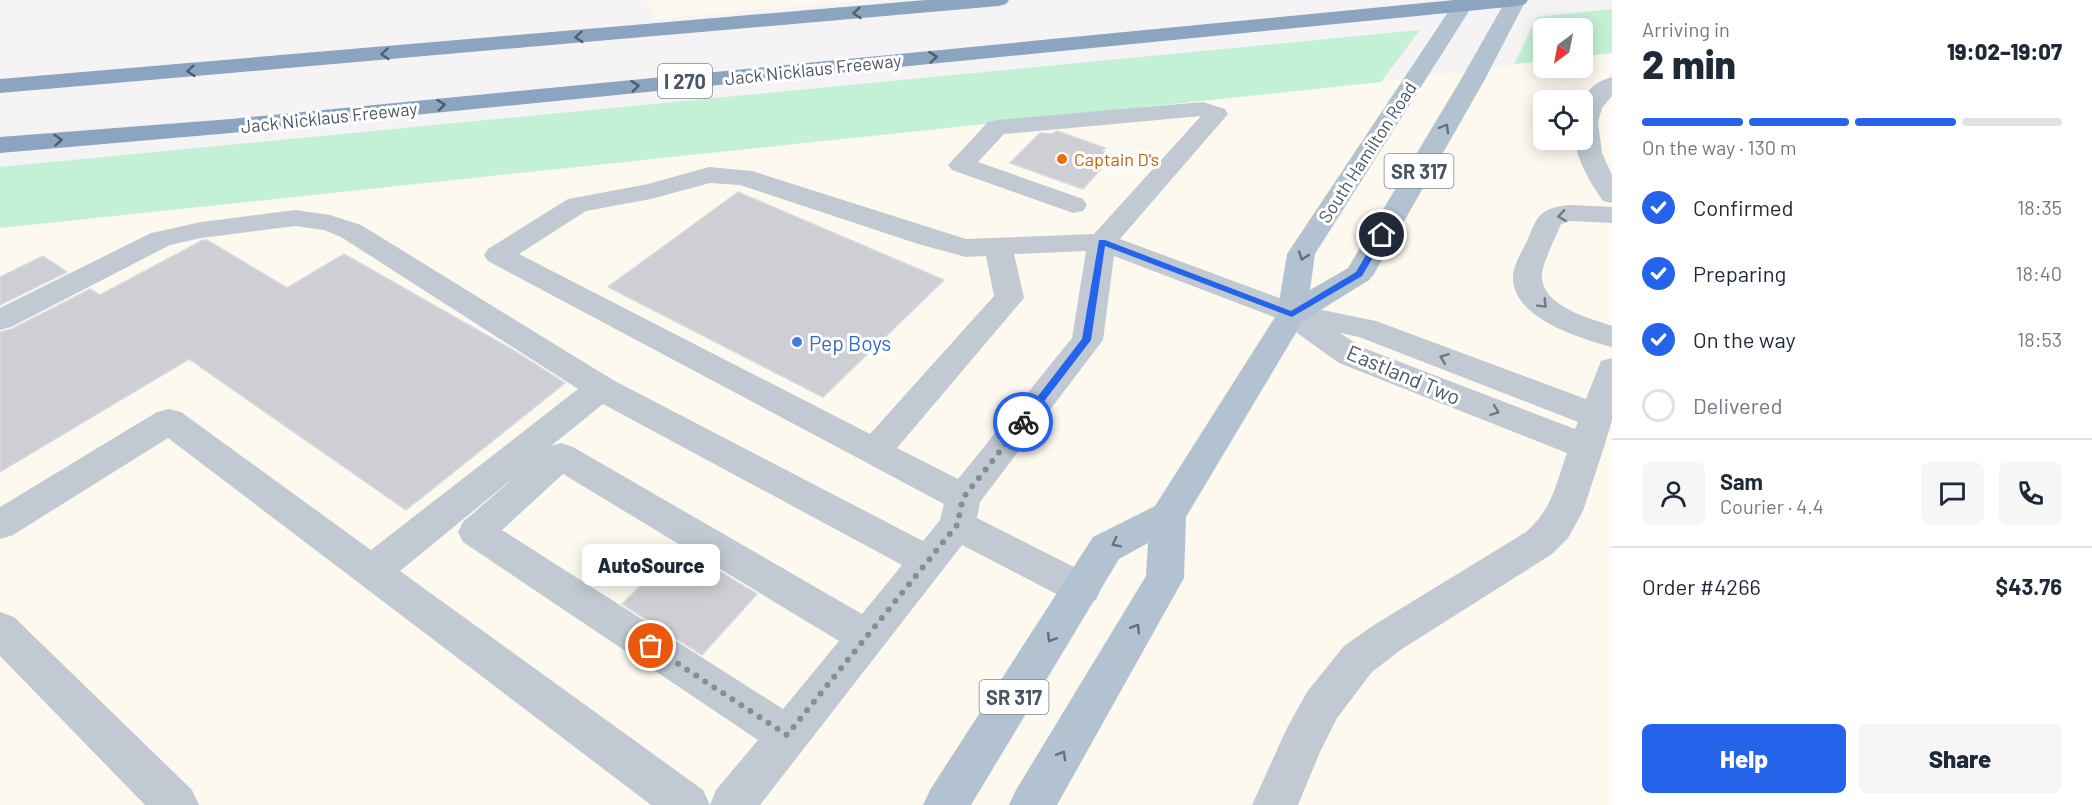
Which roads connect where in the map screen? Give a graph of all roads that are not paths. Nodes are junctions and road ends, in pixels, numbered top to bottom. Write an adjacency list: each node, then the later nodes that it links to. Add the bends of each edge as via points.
1 (999, 0): 5 (highway, one-way to 5)
2 (1466, 0): 12 (main road, South Hamilton Road / SR 317, one-way to 12, via 1301,254)
3 (1517, 0): 6 (highway, Jack Nicklaus Freeway / I 270, one-way to 3, via 231,126); 12 (main road, South Hamilton Road / SR 317, one-way to 3, via 1359,274)
4 (1612, 84): 7 (street, via 1598,96 1586,132 1591,161)
5 (0, 86)
6 (0, 145)
7 (1612, 195)
8 (1073, 205): 10 (street, via 961,165 997,126 1203,109 1216,114)
9 (1612, 215): 14 (street, one-way to 14, via 1552,217 1527,276 1528,284 1548,310)
10 (1102, 242): 11 (street); 12 (street, Eastland Two); 19 (street, via 1087,340)
11 (998, 247): 18 (street, via 1010,298); 18 (street, via 966,248 743,177 709,175 578,205 498,255)
12 (1292, 314): 17 (street, Eastland Two, via 1350,355); 20 (main road, South Hamilton Road / SR 317)
13 (0, 321): 16 (street, via 161,239 295,218 330,223 351,231)
14 (1612, 337)
15 (1612, 369): 17 (street)
16 (601, 388): 22 (street); 23 (street)
17 (1592, 431): 33 (street, via 1565,511 1548,536 1381,642 1346,672 1302,742)
18 (873, 452): 19 (street)
19 (960, 512): 22 (street); 24 (street)
20 (1168, 516): 24 (main road, SR 317, one-way to 24, via 1106,548); 32 (main road, South Hamilton Road / SR 317, one-way to 20, via 1166,578)
21 (0, 525): 23 (street, via 169,421)
22 (928, 561): 26 (street)
23 (371, 572): 29 (street)
24 (1082, 589): 31 (main road, SR 317, one-way to 31)
25 (0, 629): 28 (street)
26 (866, 637): 27 (street); 27 (street, via 561,456 476,532)
27 (787, 735): 30 (street)
28 (176, 805)
29 (687, 805)
30 (732, 805)
31 (946, 805)
32 (1032, 805)
33 (1275, 805)

